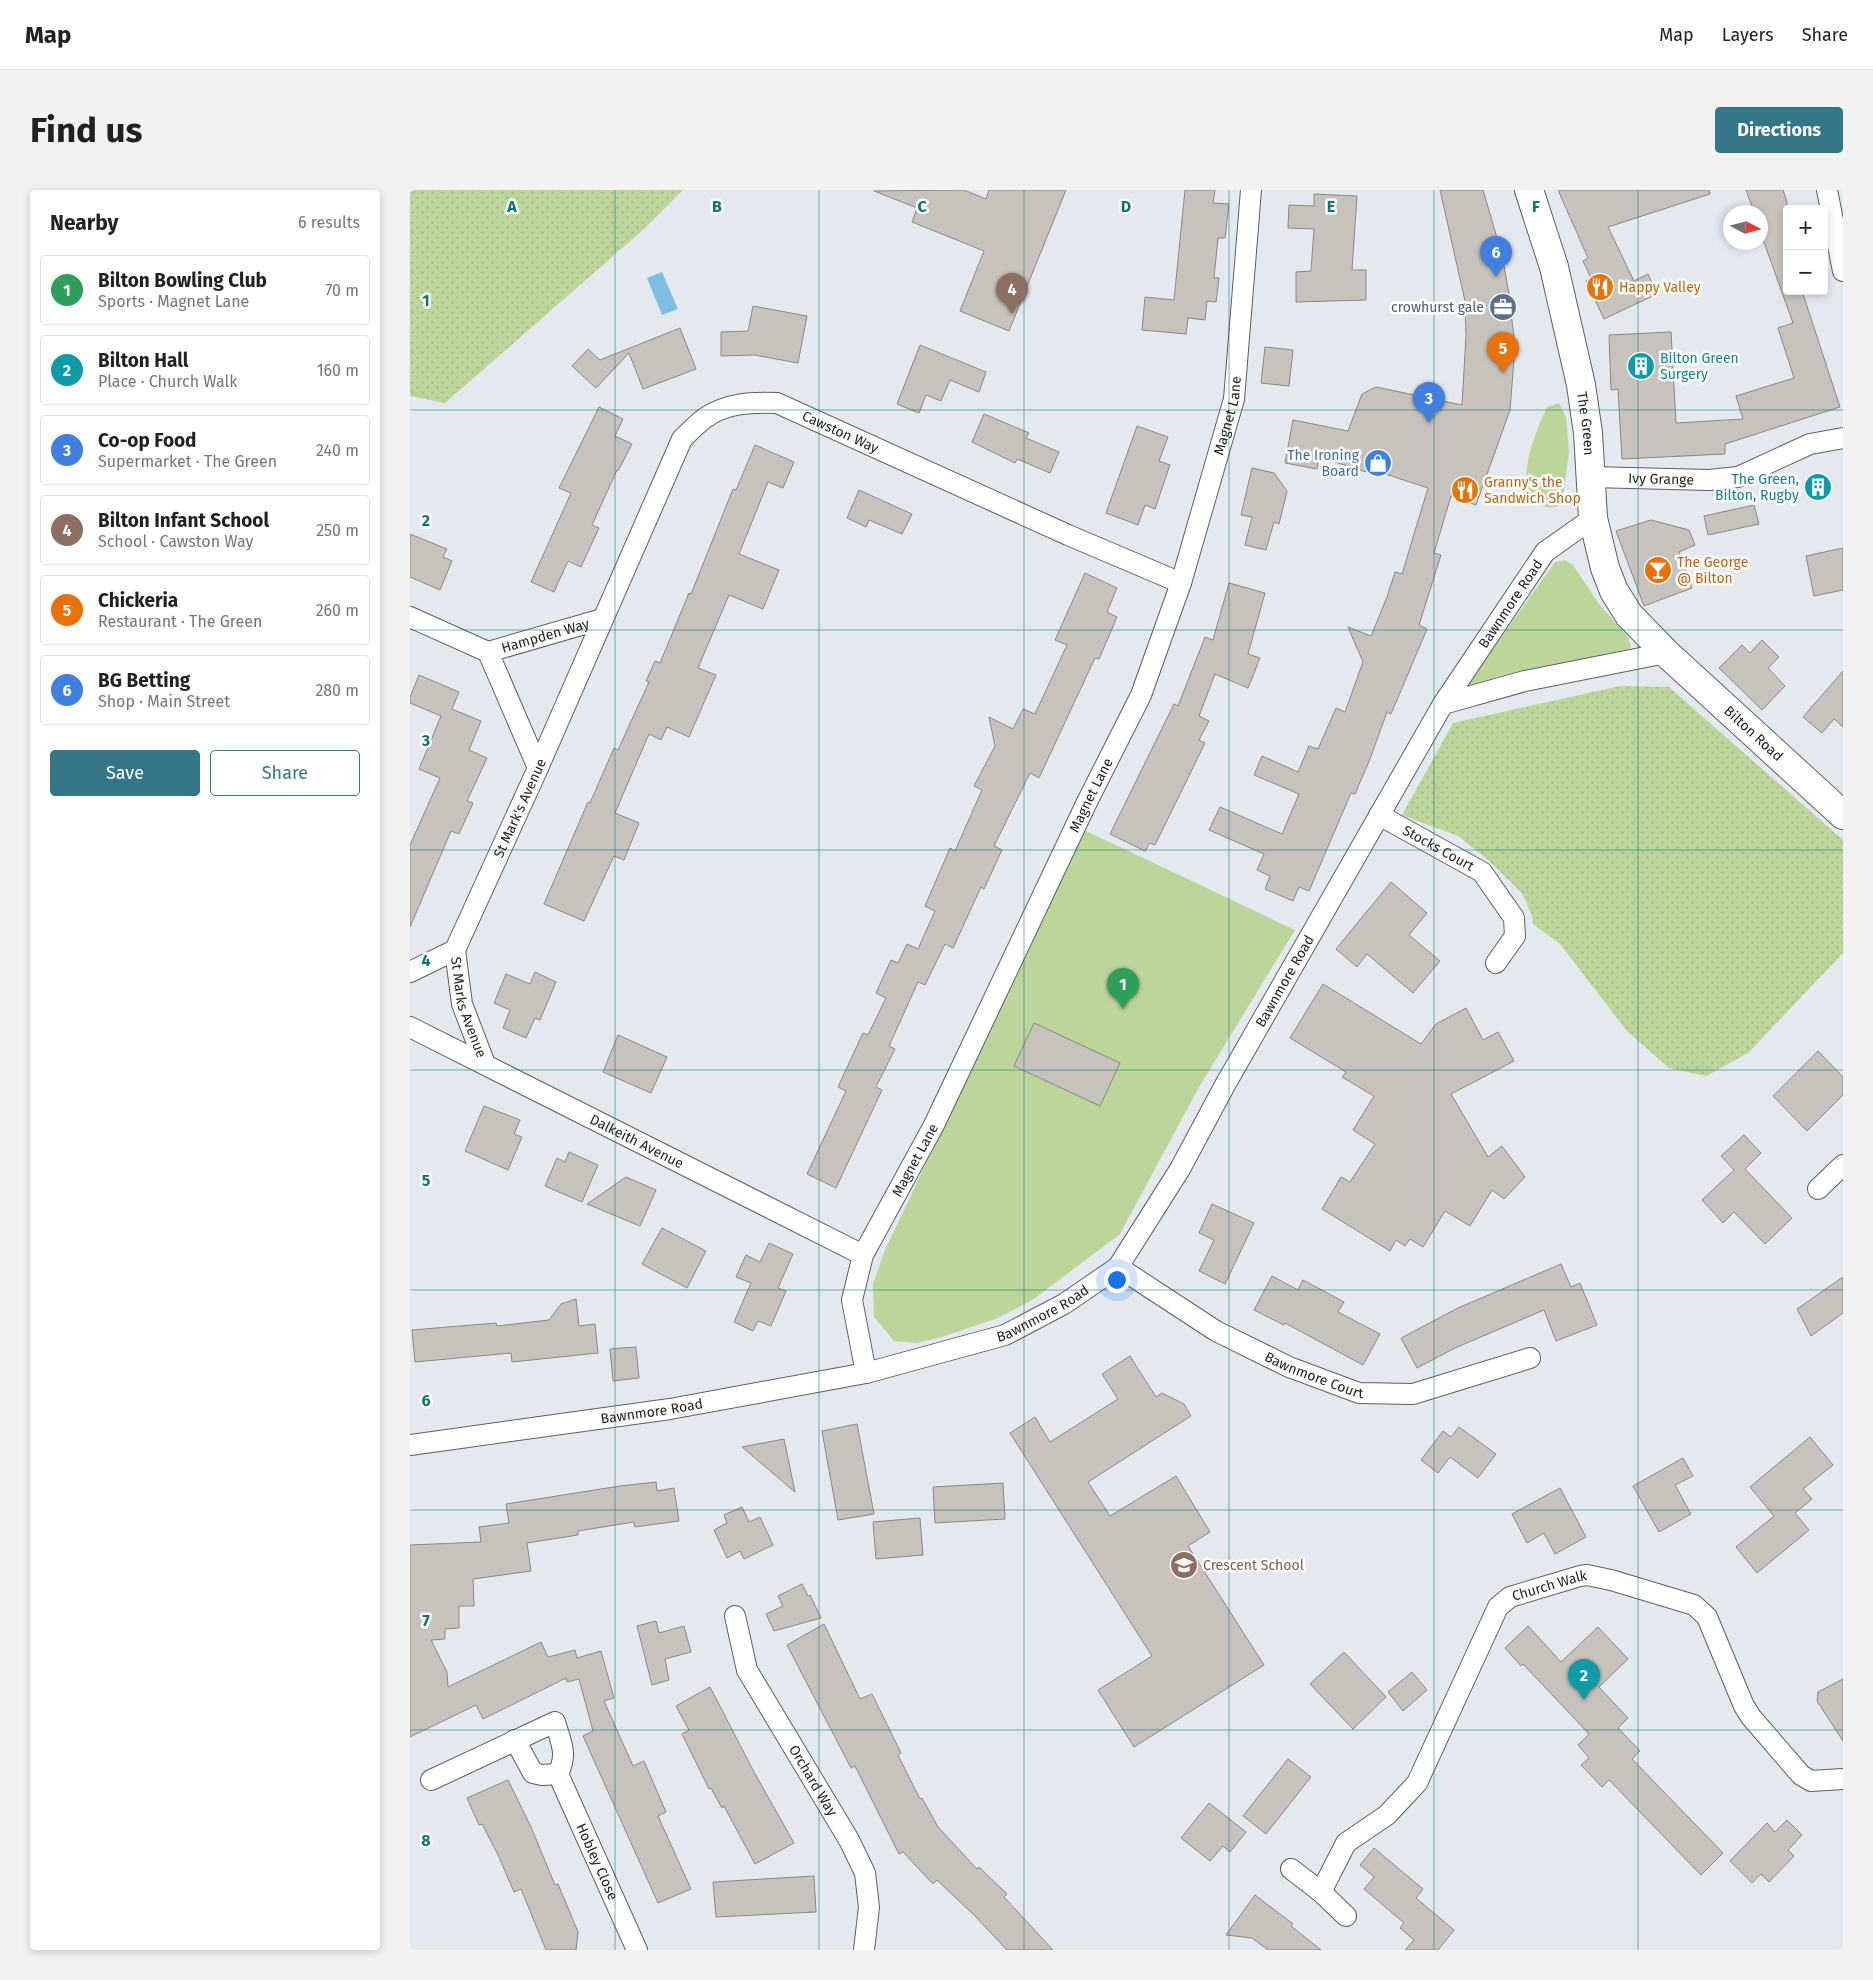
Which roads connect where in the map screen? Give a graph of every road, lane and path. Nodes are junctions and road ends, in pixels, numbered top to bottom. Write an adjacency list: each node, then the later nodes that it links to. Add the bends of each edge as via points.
1 (1251, 190): 8 (street, Magnet Lane, via 1234,399)
2 (1529, 190): 6 (main road, The Green, via 1554,266 1585,405)
3 (1827, 190): 4 (street)
4 (1843, 271)
5 (1843, 438): 6 (street, Ivy Grange, via 1810,444 1738,477 1709,480)
6 (1591, 477): 7 (main road, The Green)
7 (1593, 518): 12 (main road, The Green, via 1614,591 1629,615); 13 (street, Bawnmore Road, via 1545,552)
8 (1181, 583): 10 (street, Cawston Way, via 777,403 756,402 731,406 705,417 682,439); 24 (street, Magnet Lane, via 1140,695 934,1125)
9 (410, 617): 11 (street, Hampden Way)
10 (602, 618): 11 (street, Hampden Way); 14 (street, St Mark's Avenue)
11 (488, 652): 14 (street, Hampden Way)
12 (1666, 653): 13 (street, via 1525,681); 16 (main road, Bilton Road)
13 (1443, 704): 15 (street, Bawnmore Road)
14 (538, 768): 17 (street, St Mark's Avenue)
15 (1379, 815): 18 (street, Stocks Court, via 1482,872 1514,918 1514,936); 25 (street, Bawnmore Road, via 1180,1169)
16 (1843, 815)
17 (455, 950): 19 (street); 21 (street, St Marks Avenue, via 462,1004)
18 (1496, 963)
19 (410, 972)
20 (410, 1027): 21 (street, Dalkeith Avenue)
21 (485, 1064): 24 (street, Dalkeith Avenue)
22 (1843, 1165): 23 (street)
23 (1818, 1189)
24 (863, 1255): 27 (street, Magnet Lane, via 852,1300)
25 (1118, 1267): 26 (street, Bawnmore Court, via 1216,1331 1289,1367 1359,1394 1413,1394); 27 (street, Bawnmore Road, via 1064,1304 1005,1335)
26 (1530, 1358)
27 (866, 1373): 28 (street, Bawnmore Road, via 670,1409)
28 (410, 1445)
29 (735, 1616): 38 (street, Orchard Way, via 747,1670 849,1840 865,1873 869,1907)
30 (515, 1740): 31 (street, via 533,1773); 31 (street, via 554,1722 565,1753); 33 (street)
31 (558, 1774): 37 (street, Hobley Close)
32 (1843, 1779): 35 (street, Church Walk, via 1811,1781 1801,1775 1751,1717 1702,1610 1611,1580 1580,1576 1510,1597 1498,1607 1417,1783 1387,1816 1346,1843)
33 (431, 1780)
34 (1291, 1870): 35 (street)
35 (1322, 1892): 36 (street)
36 (1346, 1916)
37 (637, 1950)
38 (864, 1950)

